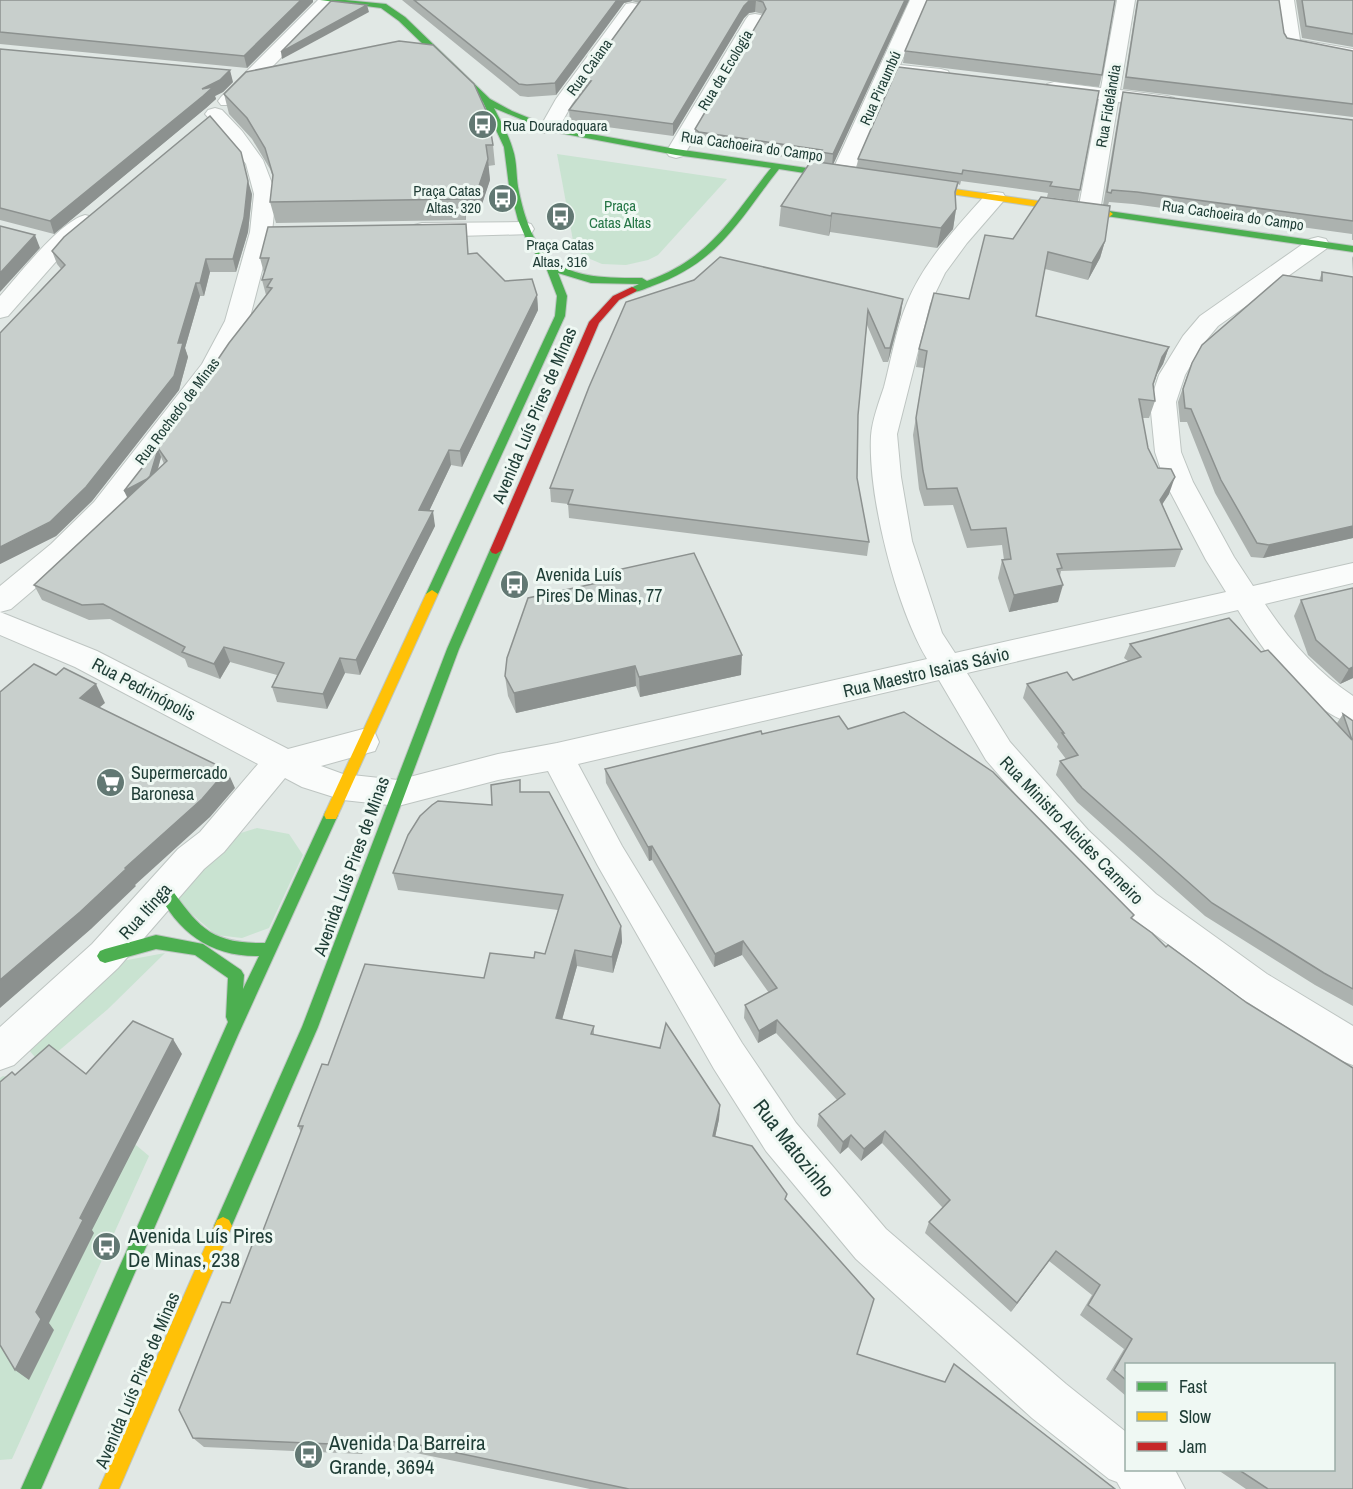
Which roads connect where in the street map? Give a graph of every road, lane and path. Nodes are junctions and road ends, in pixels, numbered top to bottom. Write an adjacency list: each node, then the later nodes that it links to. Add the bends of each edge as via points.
1 (326, 0): 5 (main road); 11 (street)
2 (919, 0): 9 (street, Rua Piraumbú)
3 (1126, 0): 14 (street, Rua Fidelândia)
4 (1285, 0): 8 (street, via 1292,44)
5 (355, 1): 15 (main road, via 390,10)
6 (632, 8): 17 (street, Rua Caiana, via 563,103)
7 (755, 19): 19 (street, Rua da Ecologia)
8 (1353, 55)
9 (889, 69): 12 (street); 21 (street, Rua Piraumbú)
10 (231, 74): 11 (street)
11 (253, 76): 36 (street, Rua Rochedo de Minas, via 206,122 235,135 256,164 273,232 237,321 213,366 104,508 62,551)
12 (959, 77)
13 (1040, 87): 14 (street)
14 (1110, 95): 16 (street); 25 (street, Rua Fidelândia)
15 (488, 101): 17 (main road); 18 (main road)
16 (1191, 105)
17 (534, 135): 18 (main road); 19 (main road, Rua Cachoeira do Campo)
18 (508, 149): 27 (main road)
19 (676, 152): 20 (main road, Rua Cachoeira do Campo)
20 (776, 167): 21 (main road, Rua Cachoeira do Campo); 32 (main road, via 694,262)
21 (841, 176): 22 (main road, Rua Cachoeira do Campo)
22 (865, 179)
23 (900, 184): 24 (main road, Rua Cachoeira do Campo)
24 (995, 198): 25 (main road, Rua Cachoeira do Campo); 38 (street, Rua Ministro Alcides Carneiro, via 959,238 918,304 885,434 887,477 898,542 927,634)
25 (1089, 212): 29 (main road, Rua Cachoeira do Campo)
26 (96, 213): 33 (street, via 49,241)
27 (523, 228): 28 (street); 31 (main road, via 540,258)
28 (404, 230)
29 (1318, 244): 30 (main road, Rua Cachoeira do Campo); 35 (street, via 1209,321 1192,340 1162,402 1168,452 1179,482)
30 (1353, 249)
31 (552, 270): 32 (main road, via 592,281); 40 (main road, Avenida Luís Pires de Minas, via 562,296 560,316)
32 (653, 280): 41 (main road, Avenida Luís Pires de Minas, via 612,300 594,322)
33 (0, 311)
34 (1353, 573): 35 (street, Rua Maestro Isaias Sávio)
35 (1246, 598): 38 (street, Rua Maestro Isaias Sávio); 39 (street, via 1270,636 1318,688)
36 (0, 602)
37 (0, 623): 43 (street, Rua Pedrinópolis, via 86,659)
38 (947, 668): 42 (street, Rua Maestro Isaias Sávio); 51 (street, Rua Ministro Alcides Carneiro, via 998,751 1076,840 1143,905 1254,986)
39 (1353, 712)
40 (363, 742): 43 (street); 45 (main road, Avenida Luís Pires de Minas)
41 (411, 755): 44 (street, Rua Maestro Isaias Sávio, via 434,765); 46 (main road, Avenida Luís Pires de Minas)
42 (557, 756): 44 (street, Rua Maestro Isaias Sávio); 53 (street, Rua Matozinho, via 610,856 728,1056 781,1137 871,1244 1048,1401)
43 (282, 762): 45 (street, Rua Pedrinópolis); 47 (street, Rua Itinga)
44 (498, 766): 46 (street, Rua Maestro Isaias Sávio)
45 (343, 787): 46 (street, Rua Maestro Isaias Sávio); 48 (main road, Avenida Luís Pires de Minas)
46 (398, 793): 56 (main road, Avenida Luís Pires de Minas, via 310,1027)
47 (164, 890): 48 (main road, via 206,941 236,951); 49 (street, Rua Itinga)
48 (270, 950): 50 (main road, Avenida Luís Pires de Minas)
49 (105, 956): 50 (main road, via 156,942 198,949 236,975); 52 (street, Rua Itinga)
50 (230, 1035): 55 (main road, Avenida Luís Pires de Minas)
51 (1353, 1047)
52 (0, 1052)
53 (1125, 1461)
54 (1137, 1471): 57 (street)
55 (31, 1489)
56 (109, 1489)
57 (1161, 1489)

